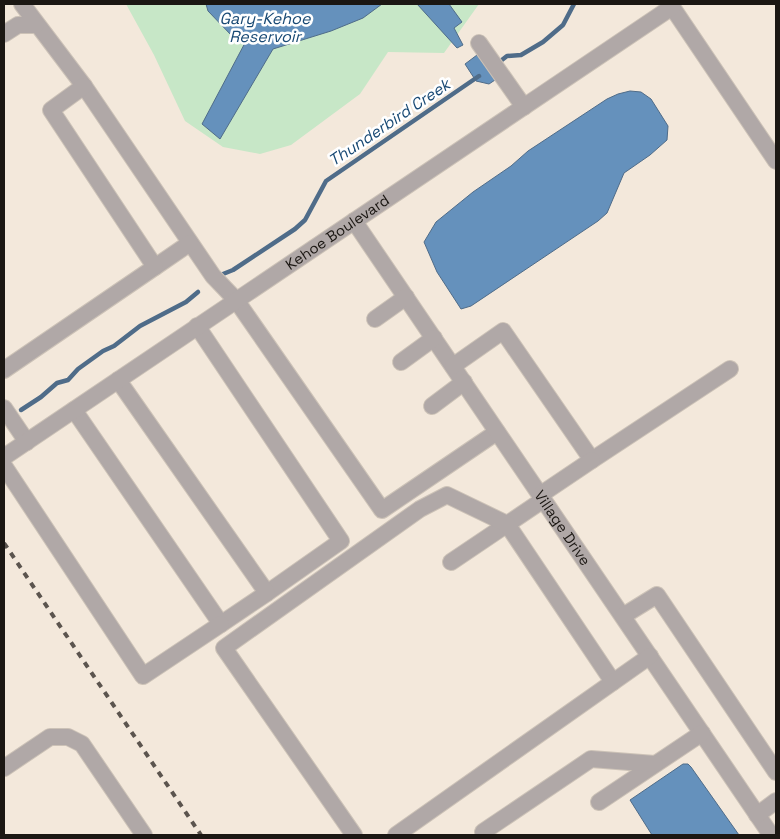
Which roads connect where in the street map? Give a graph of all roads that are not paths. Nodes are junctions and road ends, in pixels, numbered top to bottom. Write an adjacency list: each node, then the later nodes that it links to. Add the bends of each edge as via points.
1 (22, 4): 3 (street)
2 (671, 5): 7 (street, Kehoe Boulevard); 8 (street)
3 (36, 24): 4 (street, via 18,25); 6 (street)
4 (4, 34)
5 (480, 43): 7 (street)
6 (84, 86): 10 (street); 11 (street, via 50,110)
7 (524, 107): 9 (street, Kehoe Boulevard)
8 (776, 161)
9 (354, 221): 12 (street, Village Drive); 13 (street, Kehoe Boulevard)
10 (190, 243): 11 (street); 13 (street, via 213,276)
11 (155, 267): 20 (street)
12 (406, 297): 14 (street); 16 (street, Village Drive)
13 (236, 300): 15 (street, Kehoe Boulevard); 26 (street, via 382,510)
14 (375, 319)
15 (197, 326): 21 (street, Kehoe Boulevard); 34 (street, via 341,541)
16 (434, 338): 17 (street); 18 (street, Village Drive)
17 (401, 362)
18 (453, 366): 22 (street, Village Drive); 29 (street, via 503,331)
19 (730, 369): 29 (street)
20 (4, 370)
21 (118, 380): 25 (street, Kehoe Boulevard); 34 (street)
22 (464, 382): 23 (street); 26 (street, Village Drive)
23 (432, 406)
24 (4, 408): 27 (street)
25 (74, 410): 27 (street, Kehoe Boulevard); 36 (street)
26 (498, 432): 31 (street, Village Drive)
27 (27, 442): 28 (street, Kehoe Boulevard)
28 (4, 457)
29 (592, 460): 31 (street)
30 (4, 466): 36 (street, via 143,676)
31 (542, 497): 32 (street); 35 (street, Village Drive)
32 (507, 524): 33 (street); 38 (street); 48 (street, via 447,494 420,509 224,648)
33 (451, 562)
34 (267, 593): 36 (street)
35 (623, 616): 37 (street, Village Drive); 42 (street, via 657,595)
36 (221, 624)
37 (650, 656): 38 (street); 39 (street, Village Drive)
38 (613, 682): 49 (street)
39 (702, 733): 40 (street); 45 (street, Village Drive)
40 (656, 764): 44 (street); 46 (street, via 591,759)
41 (4, 768): 47 (street, via 50,737 68,737 82,744)
42 (776, 772)
43 (776, 801): 45 (street)
44 (598, 802)
45 (757, 815): 50 (street, Village Drive)
46 (483, 832)
47 (144, 835)
48 (354, 835)
49 (396, 835)
50 (771, 835)

